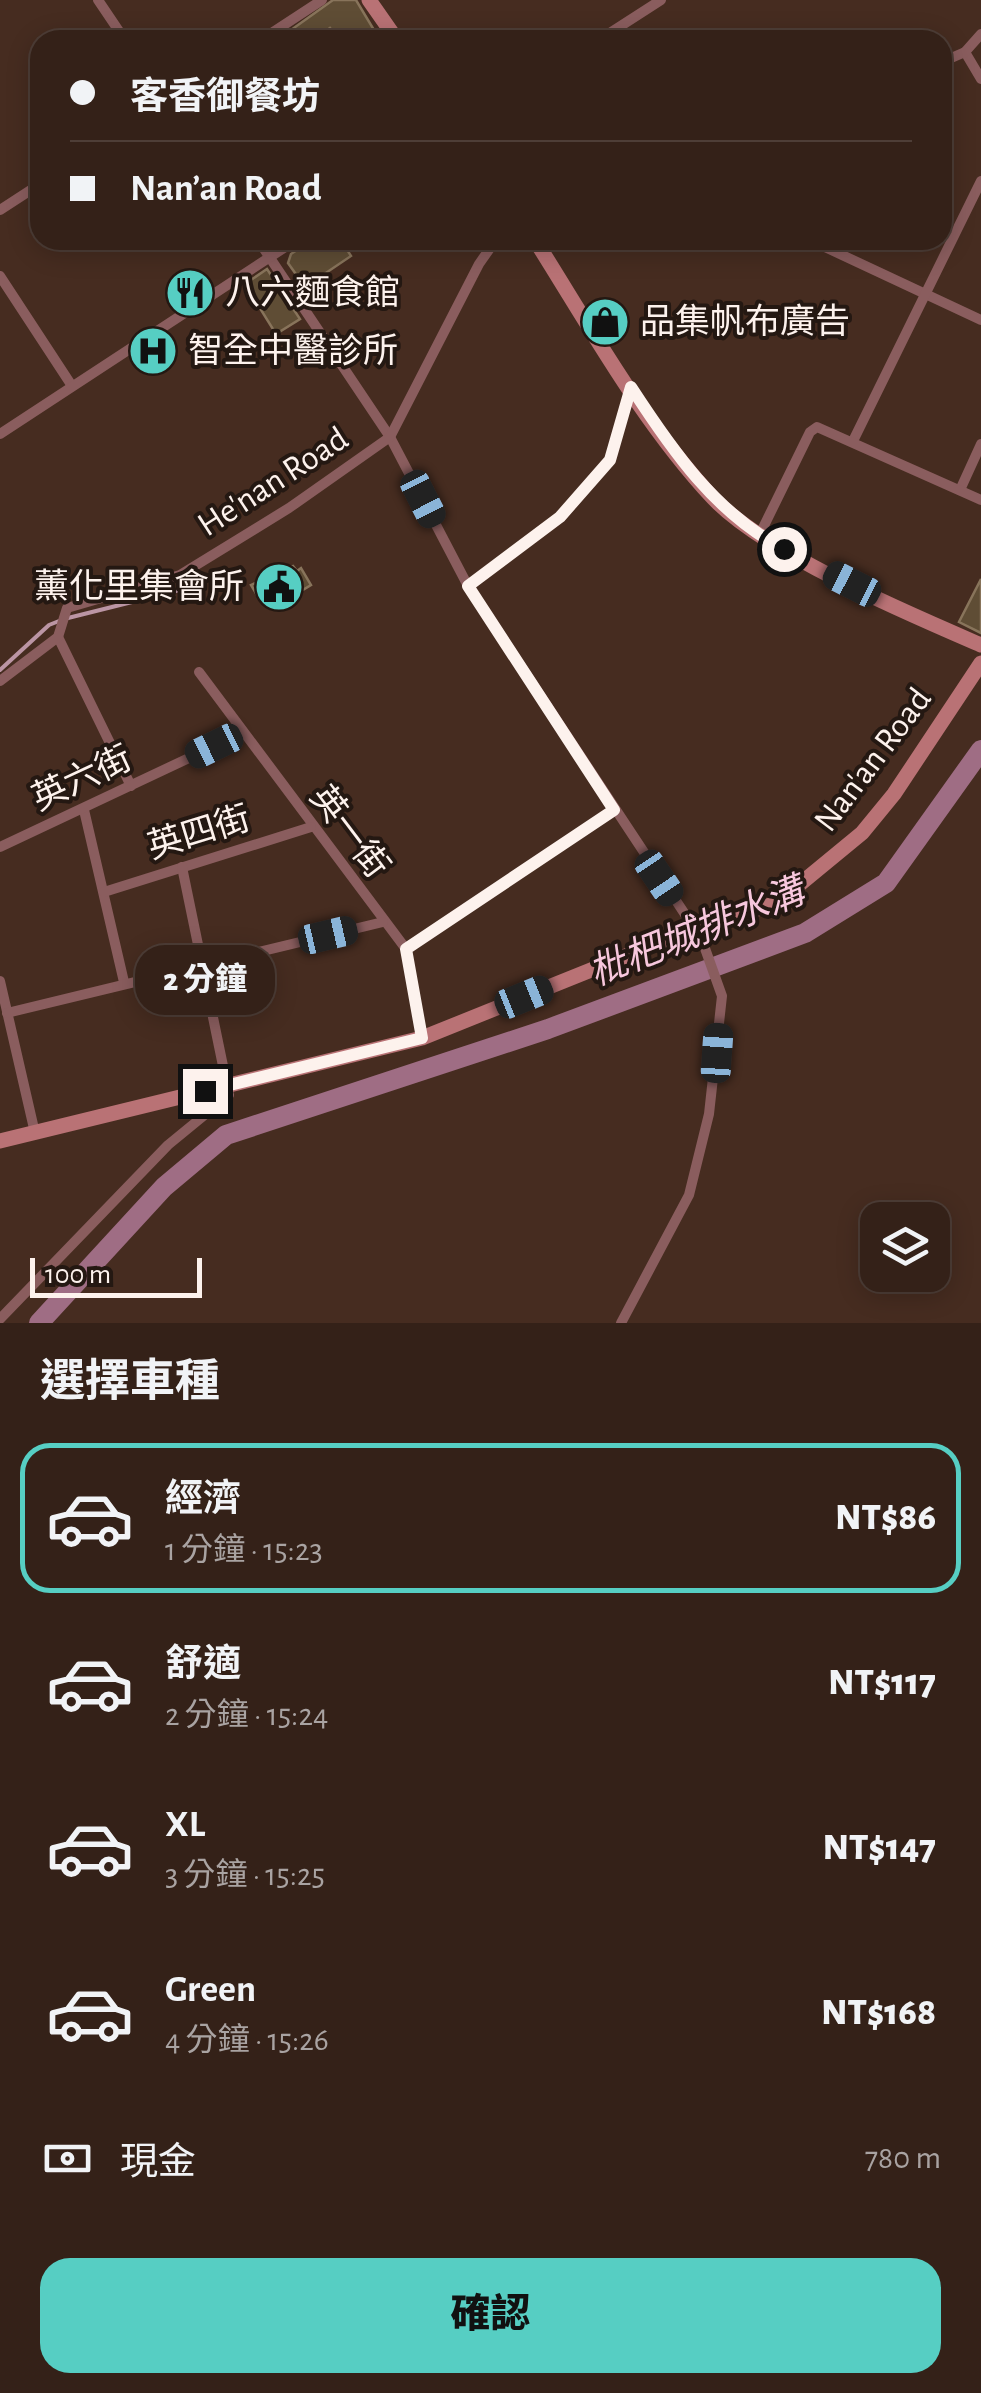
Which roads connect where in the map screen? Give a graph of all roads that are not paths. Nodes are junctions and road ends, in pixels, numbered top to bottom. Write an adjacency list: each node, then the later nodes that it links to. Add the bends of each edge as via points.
1 (98, 0): 5 (street)
2 (322, 0): 6 (street)
3 (370, 0): 7 (street)
4 (656, 1): 8 (street)
5 (118, 30)
6 (276, 30)
7 (390, 30)
8 (614, 30)
9 (981, 34): 10 (street)
10 (965, 52): 11 (street); 12 (street)
11 (952, 58)
12 (981, 79)
13 (981, 182): 16 (street)
14 (30, 190): 15 (street)
15 (0, 210)
16 (952, 239)
17 (265, 250): 23 (street)
18 (281, 250): 23 (street)
19 (488, 250): 30 (street, He'nan Road)
20 (542, 250): 28 (street)
21 (831, 250): 25 (street)
22 (946, 250): 25 (street)
23 (270, 257): 27 (street); 30 (street)
24 (0, 276): 27 (street)
25 (924, 294): 26 (street); 31 (street)
26 (981, 320)
27 (72, 386): 29 (street)
28 (631, 387): 35 (street, via 714,499); 36 (street, via 610,460 560,517)
29 (0, 434)
30 (390, 437): 36 (street); 37 (street, He'nan Road, via 180,575 67,608)
31 (853, 441): 33 (street); 35 (street, via 817,427 810,432)
32 (981, 444): 33 (street)
33 (960, 490): 34 (street)
34 (981, 500)
35 (759, 536): 38 (street)
36 (468, 586): 45 (street)
37 (58, 637): 41 (street, He'nan Road); 43 (street)
38 (981, 645)
39 (981, 663): 51 (street, Nan'an Road, via 851,846 777,903)
40 (198, 672): 42 (street, 英一街)
41 (0, 681)
42 (242, 733): 43 (street, 英六街); 46 (street, 英一街)
43 (130, 786): 44 (street, 英六街)
44 (84, 810): 47 (street, 英六街); 49 (street)
45 (614, 810): 51 (street); 52 (street)
46 (311, 828): 48 (street, 英四街); 50 (street, 英一街)
47 (0, 848)
48 (182, 867): 49 (street, 英四街); 53 (street)
49 (104, 892): 55 (street)
50 (383, 922): 52 (street, 英一街); 53 (street)
51 (697, 934): 57 (street, Nan'an Road); 62 (street, via 722,996 709,1114 690,1195)
52 (406, 949): 57 (street)
53 (204, 966): 55 (street); 58 (street)
54 (0, 980): 56 (street)
55 (124, 982): 56 (street)
56 (7, 1014): 59 (street)
57 (422, 1038): 58 (street, Nan'an Road)
58 (228, 1088): 59 (street, Nan'an Road); 61 (street, via 229,1095 168,1145)
59 (35, 1134): 60 (street, Nan'an Road)
60 (0, 1142)
61 (0, 1320)
62 (621, 1323)

